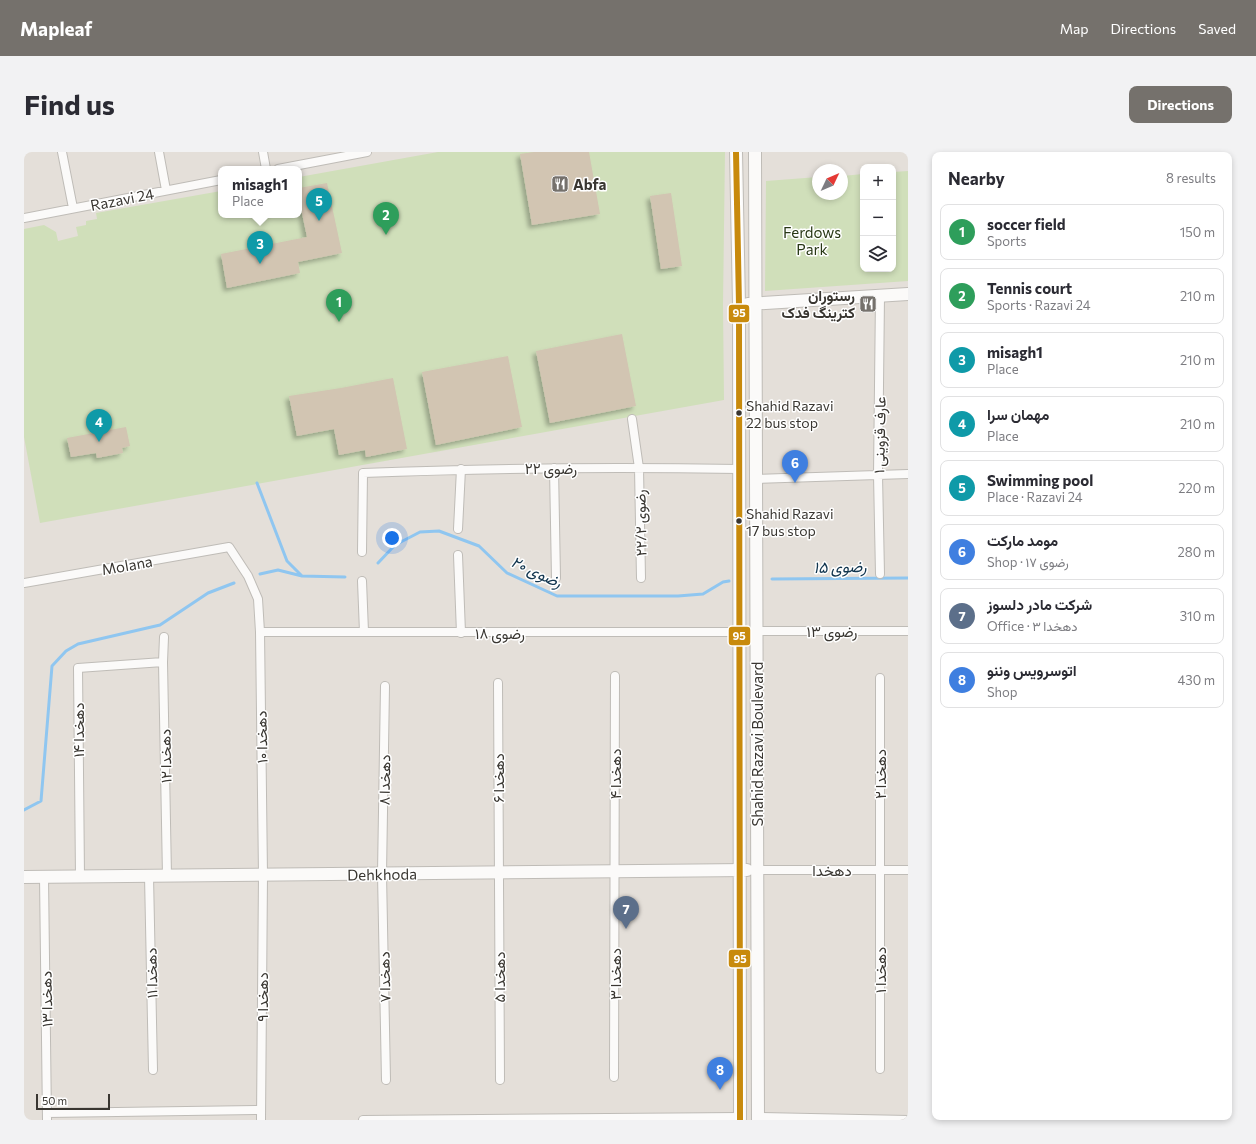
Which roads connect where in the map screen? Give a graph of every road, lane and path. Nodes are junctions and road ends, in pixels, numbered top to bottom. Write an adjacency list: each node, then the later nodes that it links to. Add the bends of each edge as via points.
1 (62, 152): 11 (street)
2 (159, 152): 10 (street)
3 (262, 152): 7 (street)
4 (367, 152): 8 (street)
5 (736, 152): 16 (street, Shahid Razavi Boulevard)
6 (755, 152): 15 (street, Shahid Razavi Boulevard)
7 (265, 166)
8 (294, 166)
9 (218, 181): 10 (street, Razavi 24)
10 (166, 190): 11 (street, Razavi 24)
11 (73, 208): 12 (street, Razavi 24)
12 (24, 218)
13 (908, 294): 14 (street)
14 (880, 296): 15 (street); 23 (street, عارف قزوینی ۱)
15 (756, 304): 16 (street); 24 (street, Shahid Razavi Boulevard)
16 (739, 305): 21 (street, Shahid Razavi Boulevard)
17 (632, 419): 19 (street, رضوی ۲۲/۲)
18 (554, 468): 19 (street, رضوی ۲۲); 20 (street, رضوی ۲۲); 29 (street)
19 (639, 468): 21 (street, رضوی ۲۲); 30 (street, رضوی ۲۲/۲)
20 (461, 469): 25 (street); 26 (street, رضوی ۲۲, via 363,473)
21 (739, 469): 39 (street, Shahid Razavi Boulevard)
22 (908, 474): 23 (street)
23 (878, 475): 24 (street); 28 (street, عارف قزوینی ۱)
24 (756, 480): 34 (street, Shahid Razavi Boulevard)
25 (458, 529)
26 (362, 552)
27 (458, 554): 38 (street)
28 (880, 574)
29 (556, 578)
30 (641, 578)
31 (362, 581): 37 (street)
32 (24, 583): 33 (street, Molana, via 229,547 248,576)
33 (258, 599): 36 (street, دهخدا ۱۰)
34 (756, 631): 35 (street, رضوی ۱۳); 46 (street, Shahid Razavi Boulevard)
35 (908, 631)
36 (260, 632): 37 (street, رضوی ۱۸); 53 (street, دهخدا ۱۰)
37 (364, 632): 38 (street, رضوی ۱۸)
38 (461, 632): 39 (street, رضوی ۱۸)
39 (739, 632): 49 (street, Shahid Razavi Boulevard)
40 (164, 637): 41 (street, دهخدا ۱۲)
41 (163, 662): 55 (street, دهخدا ۱۲); 58 (street, دهخدا ۱۴, via 78,668)
42 (615, 676): 50 (street, دهخدا ۴)
43 (880, 678): 47 (street, دهخدا ۲)
44 (498, 683): 51 (street, دهخدا ۶)
45 (385, 686): 52 (street, دهخدا ۸)
46 (757, 870): 47 (street, دهخدا); 49 (street, Dehkhoda); 68 (street, Shahid Razavi Boulevard)
47 (880, 870): 48 (street, دهخدا); 59 (street, دهخدا ۱)
48 (908, 870)
49 (739, 871): 50 (street, Dehkhoda); 67 (street, Shahid Razavi Boulevard)
50 (615, 872): 51 (street, Dehkhoda); 61 (street, دهخدا ۳)
51 (498, 873): 52 (street, Dehkhoda); 63 (street, دهخدا ۵)
52 (382, 874): 53 (street, Dehkhoda); 62 (street, دهخدا ۷)
53 (263, 875): 55 (street, Dehkhoda); 64 (street, دهخدا ۹)
54 (149, 876): 55 (street, Dehkhoda); 58 (street, Dehkhoda); 60 (street, دهخدا ۱۱)
55 (167, 876)
56 (24, 877): 57 (street, Dehkhoda)
57 (44, 877): 58 (street, Dehkhoda); 65 (street, دهخدا ۱۳)
58 (80, 877)
59 (880, 1069)
60 (152, 1070)
61 (614, 1077)
62 (386, 1080)
63 (500, 1080)
64 (262, 1110): 65 (street); 69 (street, دهخدا ۹)
65 (47, 1116)
66 (614, 1119): 67 (street); 70 (street)
67 (740, 1119)
68 (758, 1119): 71 (street)
69 (261, 1120)
70 (363, 1120)
71 (908, 1120)

